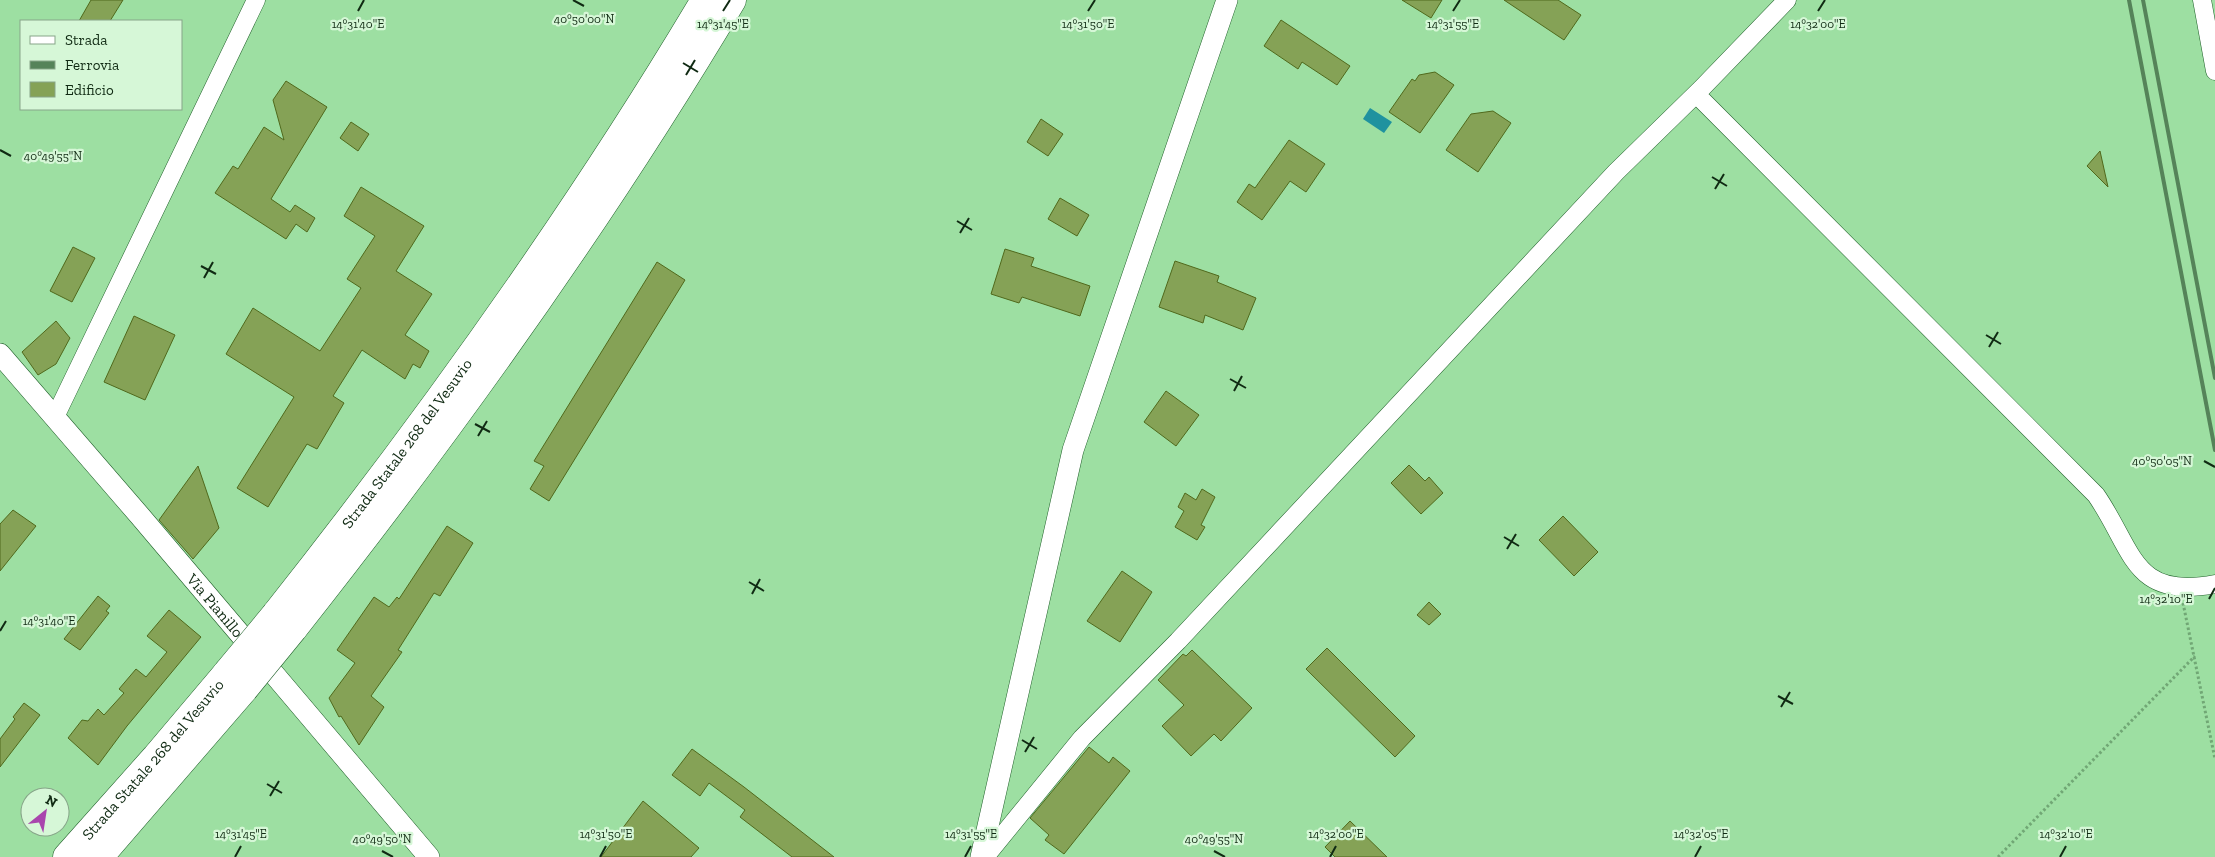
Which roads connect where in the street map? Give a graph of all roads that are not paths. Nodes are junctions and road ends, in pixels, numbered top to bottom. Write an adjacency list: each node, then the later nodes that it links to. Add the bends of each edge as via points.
1 (256, 0): 10 (street)
2 (705, 0): 12 (highway, Strada Statale 268 del Vesuvio, via 584,193)
3 (732, 0): 12 (highway, Strada Statale 268 del Vesuvio, via 640,148 527,319 433,449)
4 (1227, 0): 17 (street, via 1073,450)
5 (1787, 0): 8 (street)
6 (2202, 0): 7 (street)
7 (2215, 71)
8 (1696, 94): 11 (street, via 2096,495 2126,548 2150,577 2163,585 2179,588); 18 (street, via 1616,172 1185,634 1082,738)
9 (0, 354): 10 (street, Via Pianillo)
10 (55, 417): 16 (street, Via Pianillo)
11 (2215, 584)
12 (284, 622): 13 (highway, Strada Statale 268 del Vesuvio, bridge)
13 (235, 681): 14 (highway, Strada Statale 268 del Vesuvio, via 156,757); 15 (highway, Strada Statale 268 del Vesuvio)
14 (67, 857)
15 (99, 857)
16 (429, 857)
17 (981, 857)
18 (985, 857)

